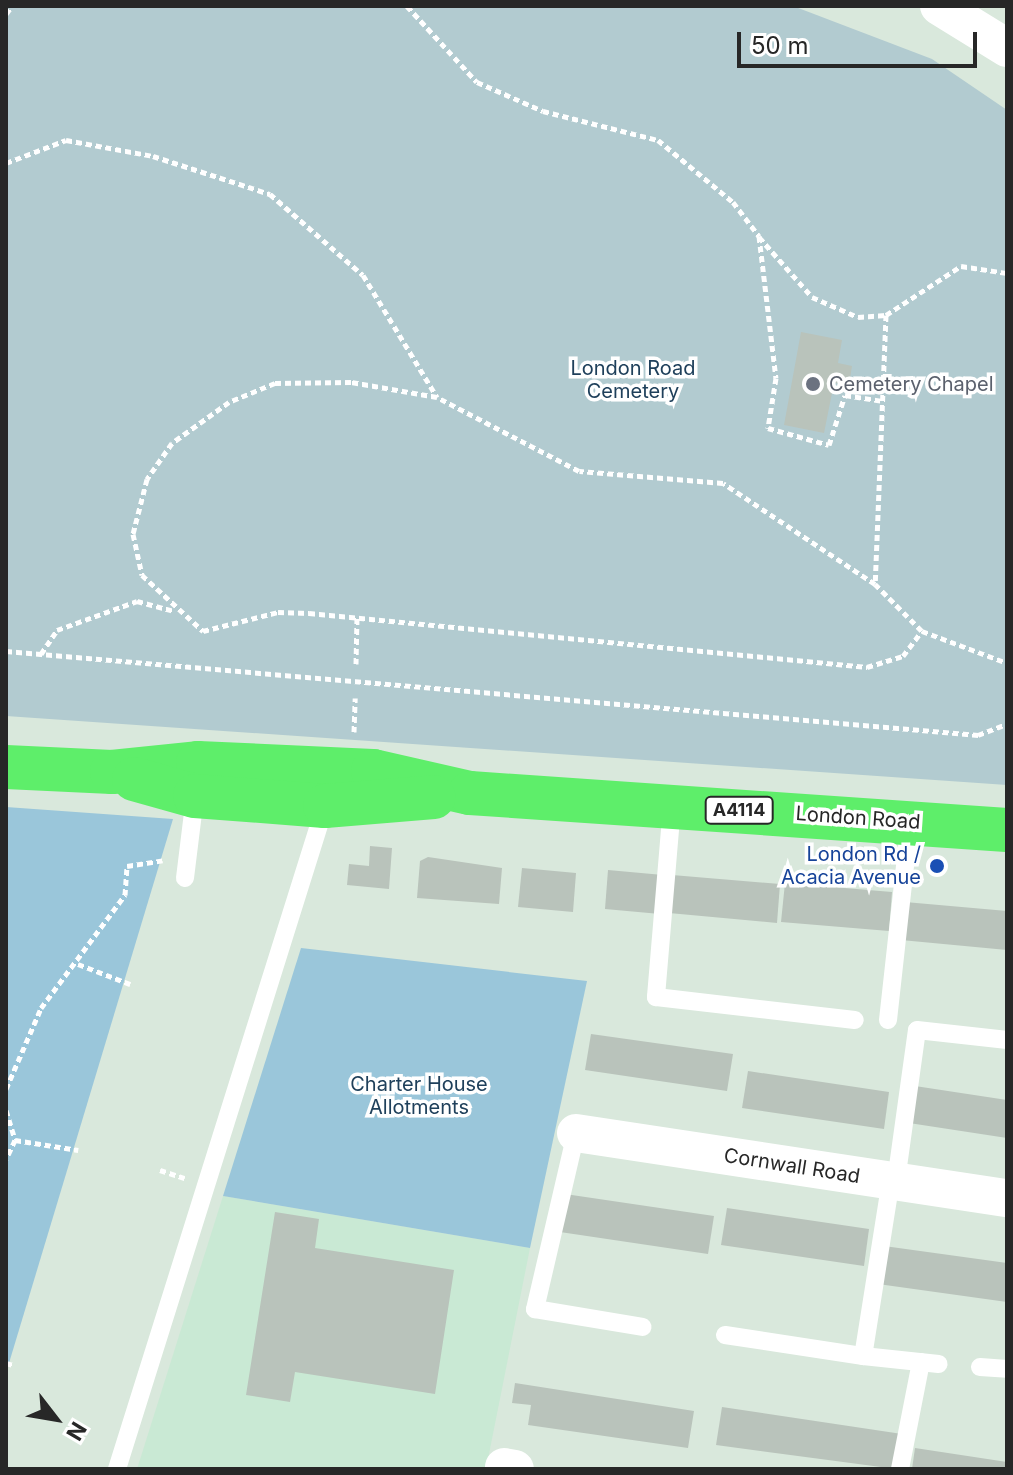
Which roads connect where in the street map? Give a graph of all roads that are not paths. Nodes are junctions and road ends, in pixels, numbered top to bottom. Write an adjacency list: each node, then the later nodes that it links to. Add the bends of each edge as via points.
1 (939, 6): 2 (street)
2 (1007, 48)
3 (6, 767): 4 (highway, London Road / A4114)
4 (112, 772): 5 (highway, London Road / A4114, via 198,763 373,771); 6 (highway, London Road / A4114)
5 (470, 793): 7 (highway, London Road / A4114); 8 (highway, London Road / A4114)
6 (195, 796): 7 (highway, London Road / A4114); 11 (lane)
7 (325, 806): 23 (lane)
8 (672, 806): 9 (highway, London Road / A4114); 12 (lane, via 656,997)
9 (910, 822): 10 (highway, London Road / A4114); 13 (lane)
10 (1007, 830)
11 (185, 878)
12 (855, 1020)
13 (888, 1020)
14 (1007, 1040): 16 (lane, via 917,1030)
15 (576, 1133): 16 (street, Cornwall Road); 18 (lane, via 535,1309)
16 (893, 1181): 17 (street, Cornwall Road); 20 (lane)
17 (1007, 1198)
18 (643, 1327)
19 (725, 1335): 20 (lane)
20 (863, 1356): 24 (lane, via 930,1363)
21 (980, 1367): 22 (lane)
22 (1007, 1369)
23 (117, 1469)
24 (900, 1469)

